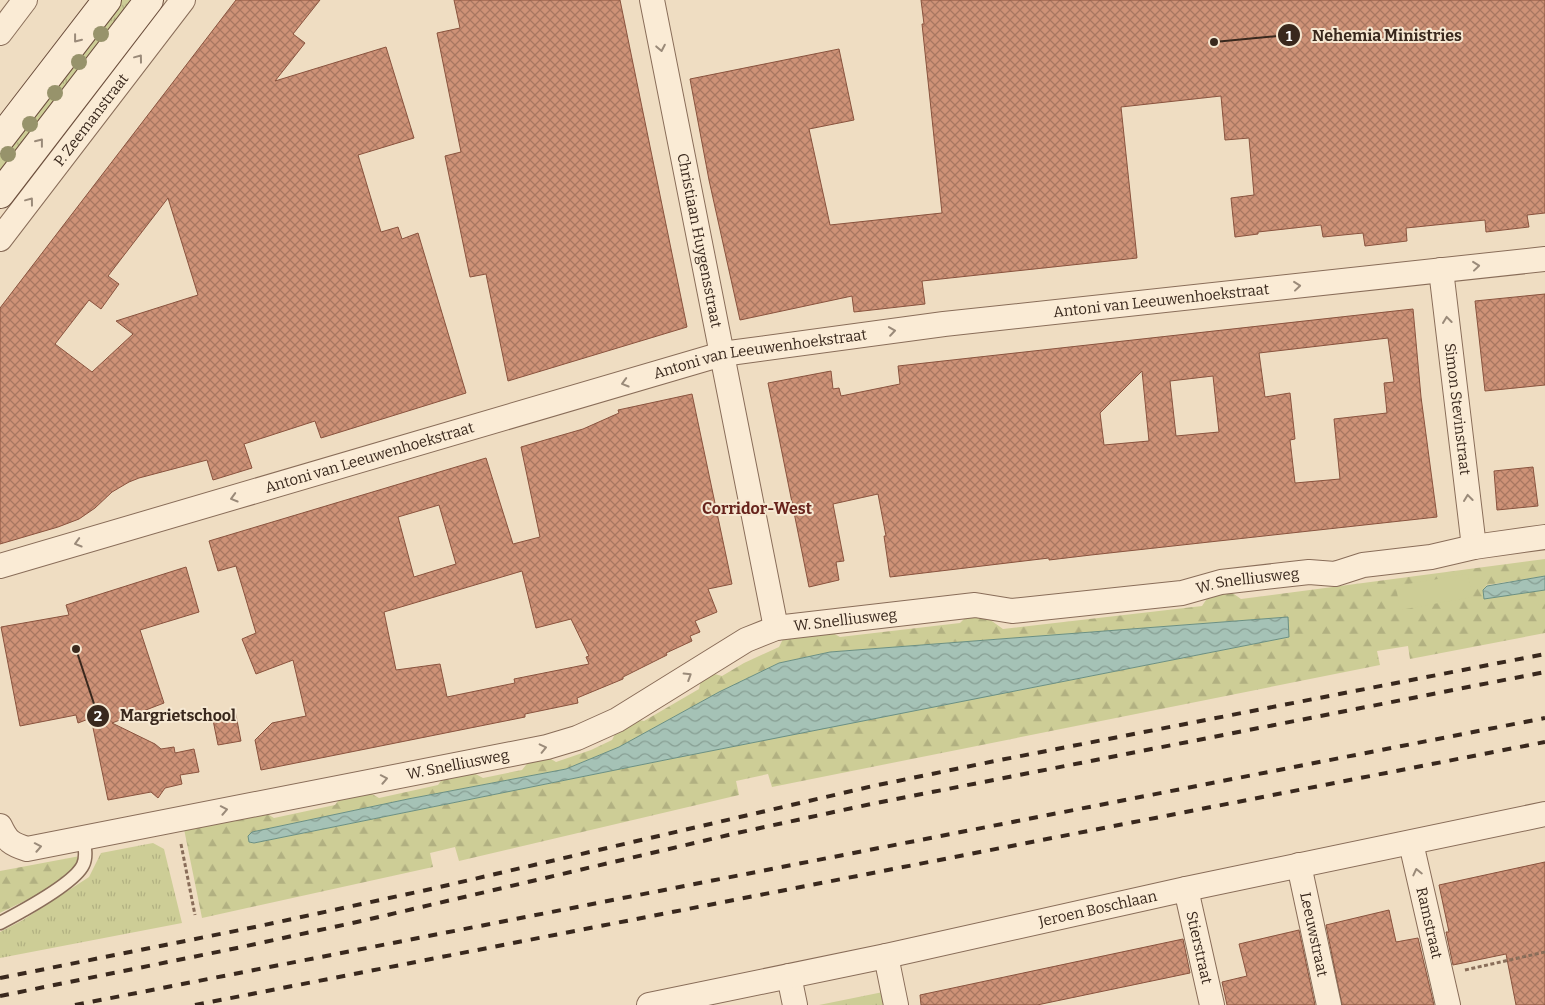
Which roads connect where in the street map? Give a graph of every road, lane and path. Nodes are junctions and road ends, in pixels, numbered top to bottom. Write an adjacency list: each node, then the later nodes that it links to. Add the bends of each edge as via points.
1 (25, 0): 6 (street)
2 (105, 0): 7 (main road, one-way to 7)
3 (149, 0): 8 (main road, P. Zeemanstraat, one-way to 3)
4 (183, 0): 9 (street, P. Zeemanstraat, one-way to 4)
5 (652, 0): 12 (street, Christiaan Huygensstraat, one-way to 12)
6 (0, 33)
7 (0, 139)
8 (0, 194)
9 (0, 239)
10 (1545, 259): 11 (street, Antoni van Leeuwenhoekstraat, one-way to 10)
11 (1441, 270): 12 (street, Antoni van Leeuwenhoekstraat, one-way to 11, via 944,324); 14 (street, Simon Stevinstraat, one-way to 11)
12 (722, 354): 15 (street, Antoni van Leeuwenhoekstraat, one-way to 15); 16 (street, Christiaan Huygensstraat)
13 (1545, 537): 14 (street, W. Snelliusweg)
14 (1474, 547): 16 (street, W. Snelliusweg, via 1431,557 1363,565 1335,574 1309,572 1221,582 1182,593 1012,611 975,605)
15 (0, 566)
16 (776, 628): 18 (street, W. Snelliusweg, one-way to 16, via 547,747 577,738 616,720 746,640)
17 (1545, 814): 21 (street, Jeroen Boschlaan)
18 (176, 820): 20 (street, W. Snelliusweg); 24 (path)
19 (0, 826): 20 (street, W. Snelliusweg, one-way to 20, via 14,845 27,849)
20 (83, 838): 25 (lane, via 85,855 78,873 50,894)
21 (1411, 842): 22 (street, Jeroen Boschlaan); 29 (street, Ramstraat, one-way to 21)
22 (1299, 865): 23 (street, Jeroen Boschlaan); 34 (street, Leeuwstraat)
23 (1186, 889): 27 (street, Jeroen Boschlaan); 33 (street, Stierstraat)
24 (195, 915)
25 (0, 923)
26 (1545, 952): 29 (path)
27 (886, 956): 28 (street, Jeroen Boschlaan); 32 (street)
28 (789, 976): 30 (street, Jeroen Boschlaan); 31 (street)
29 (1441, 976): 35 (street, Ramstraat)
30 (649, 1005)
31 (794, 1005)
32 (896, 1005)
33 (1212, 1005)
34 (1330, 1005)
35 (1448, 1005)

